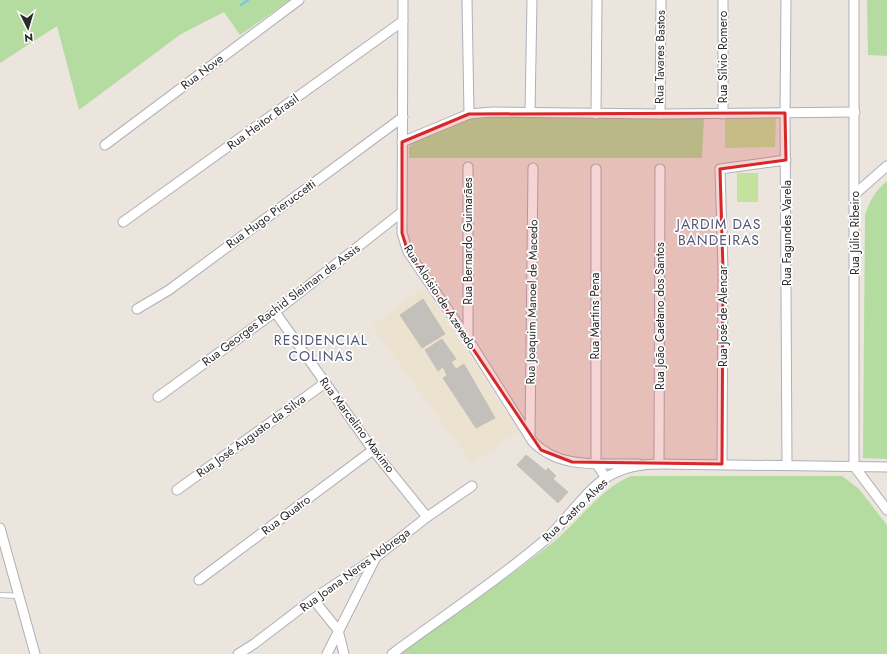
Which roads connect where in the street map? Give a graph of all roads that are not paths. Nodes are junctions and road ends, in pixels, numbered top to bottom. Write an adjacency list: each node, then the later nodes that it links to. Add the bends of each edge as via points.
1 (299, 0): 20 (street, Rua Nove)
2 (403, 0): 10 (street, Rua Aloísio de Azevedo)
3 (468, 0): 14 (street)
4 (532, 0): 11 (street)
5 (597, 0): 15 (street)
6 (661, 0): 16 (street, Rua Tavares Bastos)
7 (723, 0): 17 (street, Rua Sílvio Romero)
8 (786, 0): 13 (street, Rua Fagundes Varela)
9 (854, 0): 12 (street, Rua Júlio Ribeiro)
10 (403, 21): 18 (street, Rua Aloísio de Azevedo); 29 (street, Rua Heitor Brasil)
11 (530, 112): 14 (street); 15 (street)
12 (855, 112): 13 (street); 27 (street, Rua Júlio Ribeiro)
13 (785, 113): 17 (street); 21 (street, Rua Fagundes Varela)
14 (469, 114): 19 (street)
15 (596, 114): 16 (street)
16 (660, 114): 17 (street)
17 (723, 114)
18 (403, 117): 19 (street, Rua Aloísio de Azevedo); 30 (street, Rua Hugo Pieruccetti, via 169,290)
19 (402, 142): 28 (street, Rua Aloísio de Azevedo)
20 (105, 145)
21 (786, 160): 40 (street, Rua José de Alencar, via 720,169 723,269); 41 (street, Rua Fagundes Varela)
22 (887, 166): 27 (street)
23 (468, 167): 32 (street, Rua Bernardo Guimarães)
24 (533, 168): 35 (street, Rua Joaquim Manoel de Macedo)
25 (596, 169): 37 (street, Rua Martins Pena)
26 (660, 169): 39 (street, Rua João Caetano dos Santos)
27 (855, 194): 42 (street, Rua Júlio Ribeiro)
28 (402, 212): 31 (street, Rua Georges Rachid Sleiman de Assis); 32 (street, Rua Aloísio de Azevedo, via 402,233 408,252)
29 (123, 222)
30 (137, 309)
31 (275, 312): 33 (street, Rua Marcelino Maximo); 34 (street, Rua Georges Rachid Sleiman de Assis)
32 (468, 339): 35 (street, Rua Aloísio de Azevedo)
33 (325, 383): 36 (street, Rua Marcelino Maximo); 46 (street, Rua José Augusto da Silva)
34 (158, 397)
35 (530, 436): 37 (street, Rua Aloísio de Azevedo, via 549,455 572,462)
36 (373, 450): 48 (street, Rua Marcelino Maximo); 51 (street, Rua Quatro)
37 (596, 463): 38 (street, Rua Aloísio de Azevedo); 44 (street)
38 (639, 464): 39 (street, Rua Castro Alves); 44 (street, Rua Castro Alves)
39 (659, 464): 40 (street, Rua Castro Alves)
40 (722, 464): 41 (street, Rua Castro Alves)
41 (787, 465): 42 (street, Rua Castro Alves)
42 (854, 466): 43 (street, Rua Castro Alves); 47 (street)
43 (887, 467)
44 (606, 478): 60 (street, Rua Castro Alves, via 562,524 530,552)
45 (472, 486): 48 (street, Rua Joana Neres Nóbrega)
46 (177, 490)
47 (887, 510)
48 (428, 517): 50 (street, Rua Joana Neres Nóbrega)
49 (0, 531): 53 (street)
50 (375, 558): 54 (street, Rua Joana Neres Nóbrega); 55 (street)
51 (199, 580)
52 (0, 595): 53 (lane)
53 (18, 596): 56 (street)
54 (314, 599): 55 (street); 57 (street, Rua Joana Neres Nóbrega)
55 (338, 630): 58 (street); 59 (street)
56 (35, 654)
57 (238, 654)
58 (327, 654)
59 (344, 654)
60 (392, 654)

